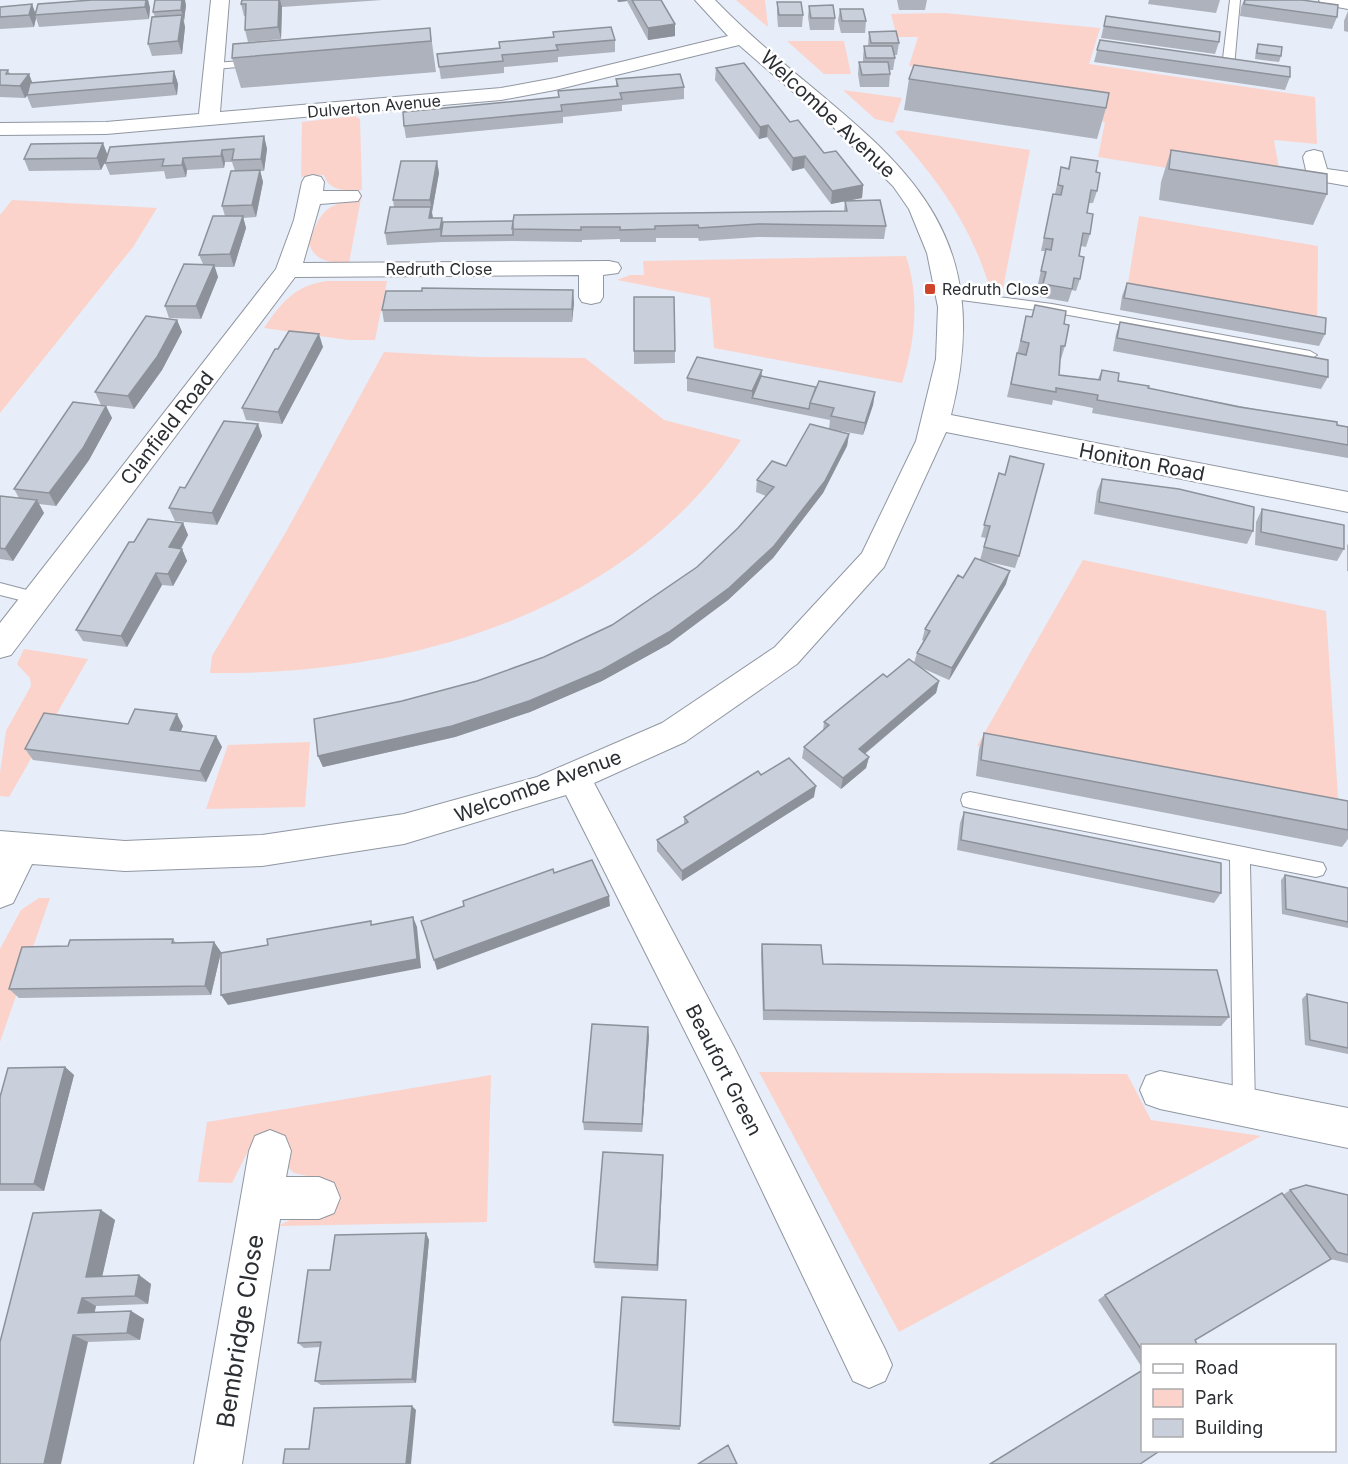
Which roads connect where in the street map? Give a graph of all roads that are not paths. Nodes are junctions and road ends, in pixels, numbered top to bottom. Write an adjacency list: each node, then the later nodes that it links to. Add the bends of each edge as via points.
1 (220, 0): 8 (street)
2 (704, 0): 6 (street, Welcombe Avenue)
3 (1235, 0): 9 (lane)
4 (1328, 0): 5 (street)
5 (1348, 3)
6 (742, 38): 10 (street, Dulverton Avenue, via 501,94); 16 (street, Welcombe Avenue, via 894,172 927,223)
7 (266, 62): 8 (lane)
8 (214, 66): 10 (street)
9 (1228, 67)
10 (209, 119): 11 (street, Dulverton Avenue, via 82,129)
11 (0, 129)
12 (1314, 157): 13 (street, via 1316,174)
13 (1348, 179)
14 (350, 196): 15 (street, Clanfield Road, via 312,190)
15 (288, 270): 17 (street, Redruth Close, via 600,268); 22 (street, Clanfield Road)
16 (951, 295): 18 (lane, via 1041,306); 19 (street, Welcombe Avenue, via 952,338)
17 (591, 297)
18 (1310, 355)
19 (936, 421): 20 (street, Honiton Road); 24 (street, Welcombe Avenue, via 900,519 876,557 827,618 722,705 683,728)
20 (1348, 502)
21 (0, 589): 22 (lane)
22 (36, 598): 23 (street, Clanfield Road)
23 (0, 646)
24 (574, 778): 26 (street, Welcombe Avenue, via 427,825 282,850 143,855); 36 (street, Beaufort Green, via 720,1060)
25 (970, 800): 27 (lane)
26 (10, 848): 29 (street)
27 (1240, 855): 28 (lane); 31 (lane)
28 (1316, 869)
29 (0, 892)
30 (1160, 1090): 31 (street)
31 (1244, 1107): 32 (street)
32 (1348, 1128)
33 (270, 1151): 34 (street, Bembridge Close)
34 (262, 1198): 35 (street); 37 (street, Bembridge Close)
35 (319, 1198)
36 (869, 1365)
37 (218, 1464)

